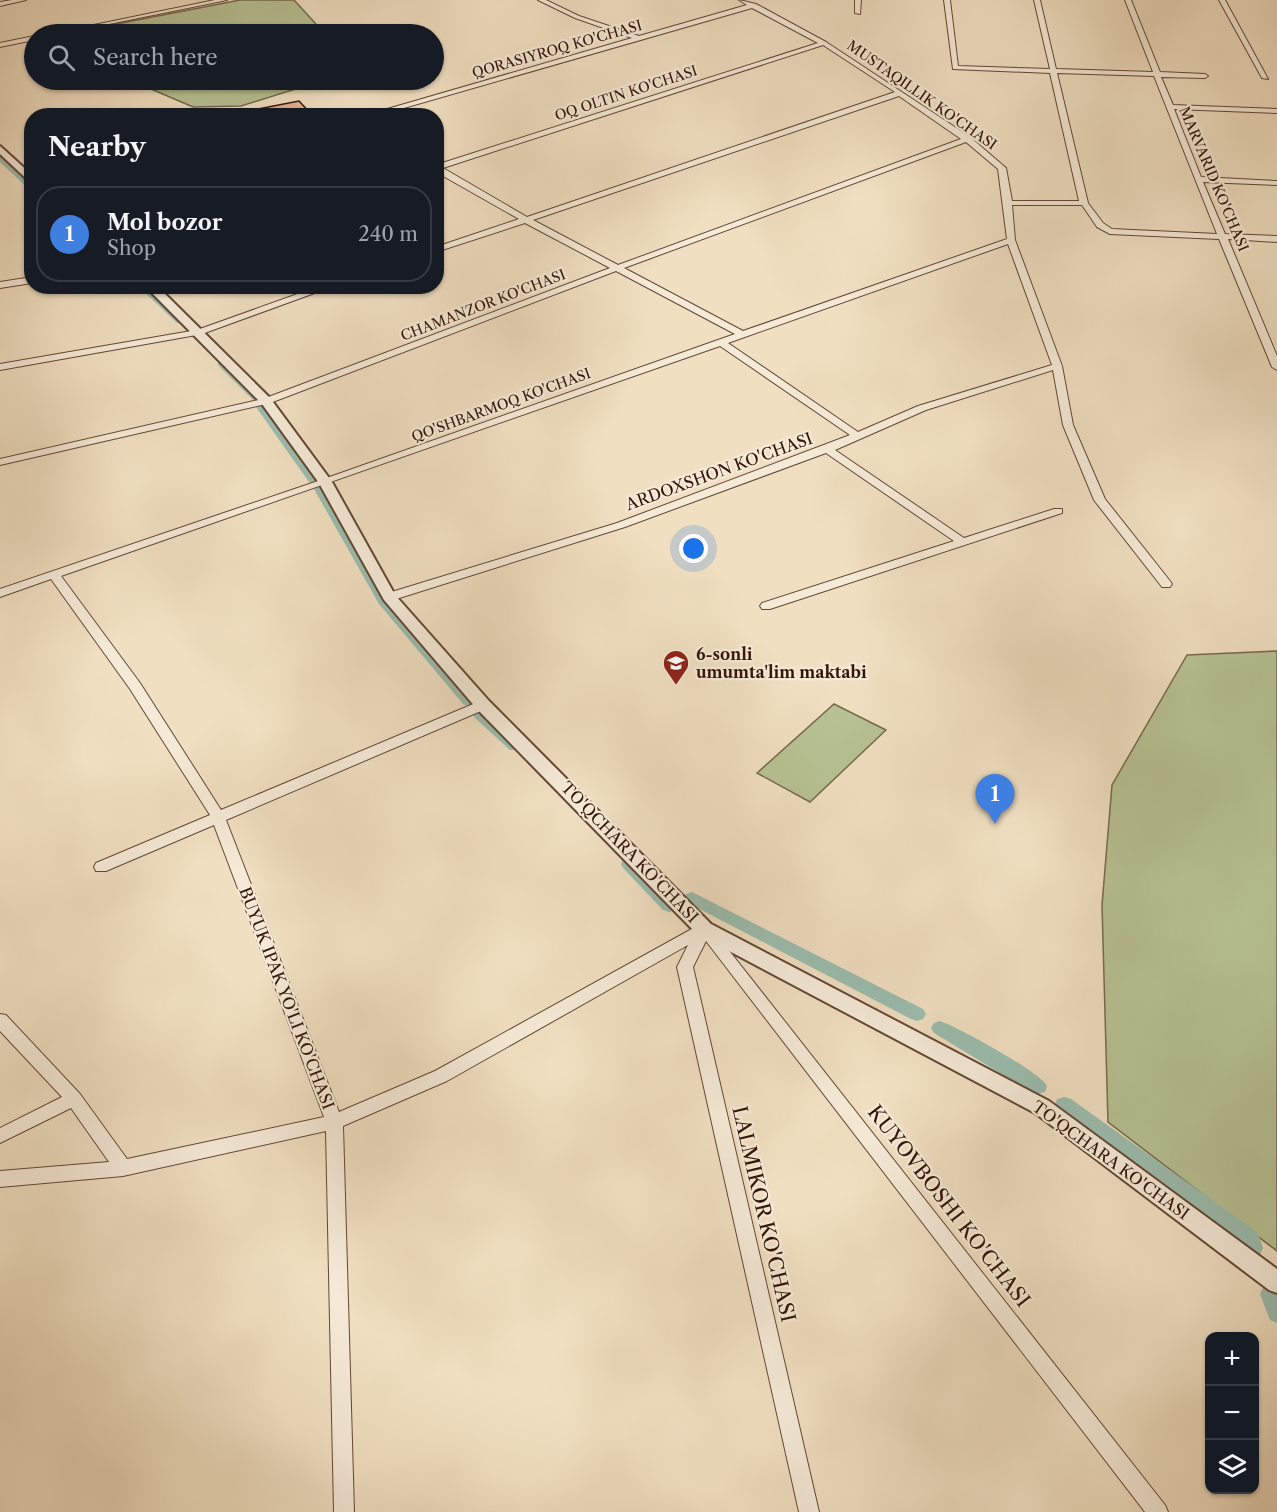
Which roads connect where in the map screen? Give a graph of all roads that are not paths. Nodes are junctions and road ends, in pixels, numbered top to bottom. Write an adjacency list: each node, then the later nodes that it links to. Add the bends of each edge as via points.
1 (22, 0): 10 (street)
2 (224, 0): 13 (street)
3 (541, 0): 14 (street)
4 (742, 0): 11 (street, MUSTAQILLIK KO'CHASI)
5 (858, 0): 12 (street)
6 (947, 0): 18 (street, via 955,68)
7 (1037, 0): 18 (street)
8 (1128, 0): 19 (street, MARVARID KO'CHASI)
9 (1222, 0): 21 (street)
10 (0, 4)
11 (754, 5): 14 (street, QORASIYROQ KO'CHASI); 16 (street, MUSTAQILLIK KO'CHASI)
12 (858, 13)
13 (103, 24)
14 (639, 38): 24 (street, QORASIYROQ KO'CHASI)
15 (24, 40): 17 (street)
16 (824, 43): 22 (street, MUSTAQILLIK KO'CHASI); 28 (street, OQ OLTIN KO'CHASI)
17 (0, 45)
18 (1054, 72): 19 (street); 34 (street)
19 (1156, 74): 20 (street); 23 (street, MARVARID KO'CHASI)
20 (1205, 76)
21 (1266, 78)
22 (900, 93): 26 (street, MUSTAQILLIK KO'CHASI); 35 (street)
23 (1169, 107): 25 (street); 31 (street, MARVARID KO'CHASI)
24 (394, 108)
25 (1277, 111)
26 (967, 139): 33 (street, MUSTAQILLIK KO'CHASI, via 1002,168); 40 (street, CHAMANZOR KO'CHASI)
27 (0, 148): 29 (street)
28 (444, 165)
29 (24, 173)
30 (444, 173): 35 (street)
31 (1198, 179): 32 (street); 36 (street, MARVARID KO'CHASI)
32 (1277, 183)
33 (1008, 203): 34 (street); 38 (street, MUSTAQILLIK KO'CHASI)
34 (1084, 204): 36 (street, via 1100,225 1110,231)
35 (525, 219): 39 (street); 40 (street)
36 (1223, 236): 37 (street); 49 (street, MARVARID KO'CHASI)
37 (1277, 239)
38 (1011, 240): 46 (street, QO'SHBARMOQ KO'CHASI); 48 (street, MUSTAQILLIK KO'CHASI)
39 (444, 247)
40 (617, 268): 46 (street); 51 (street, CHAMANZOR KO'CHASI)
41 (24, 281): 42 (street)
42 (0, 285)
43 (159, 294): 45 (street, TO'QCHARA KO'CHASI)
44 (307, 294): 45 (street)
45 (199, 332): 50 (street); 51 (street, TO'QCHARA KO'CHASI)
46 (741, 334): 47 (street, QO'SHBARMOQ KO'CHASI)
47 (720, 342): 52 (street); 55 (street, QO'SHBARMOQ KO'CHASI)
48 (1057, 366): 52 (street, ARDOXSHON KO'CHASI, via 922,408); 59 (street, MUSTAQILLIK KO'CHASI, via 1068,425 1100,500)
49 (1277, 367)
50 (0, 368)
51 (266, 401): 54 (street, CHAMANZOR KO'CHASI); 55 (street, TO'QCHARA KO'CHASI)
52 (856, 435): 53 (street, ARDOXSHON KO'CHASI)
53 (828, 449): 57 (street); 61 (street, ARDOXSHON KO'CHASI, via 621,525)
54 (0, 462)
55 (325, 482): 58 (street, QO'SHBARMOQ KO'CHASI); 61 (street, TO'QCHARA KO'CHASI)
56 (1058, 511): 57 (street)
57 (964, 543): 62 (street)
58 (54, 575): 60 (street, QO'SHBARMOQ KO'CHASI); 64 (street, BUYUK IPAK YO'LI KO'CHASI, via 135,686)
59 (1166, 584)
60 (0, 593)
61 (389, 597): 63 (street, TO'QCHARA KO'CHASI)
62 (766, 606)
63 (483, 705): 64 (street); 66 (street, TO'QCHARA KO'CHASI)
64 (218, 817): 65 (street); 69 (street, BUYUK IPAK YO'LI KO'CHASI)
65 (101, 867)
66 (704, 928): 69 (street, via 441,1076); 73 (street, TO'QCHARA KO'CHASI, via 1042,1107); 75 (street, LALMIKOR KO'CHASI, via 685,967); 76 (street, KUYOVBOSHI KO'CHASI)
67 (0, 1020): 68 (street)
68 (74, 1099): 70 (street); 71 (street)
69 (334, 1122): 71 (street); 74 (street, BUYUK IPAK YO'LI KO'CHASI)
70 (0, 1136)
71 (123, 1168): 72 (street)
72 (0, 1179)
73 (1277, 1282)
74 (344, 1512)
75 (809, 1512)
76 (1158, 1512)

